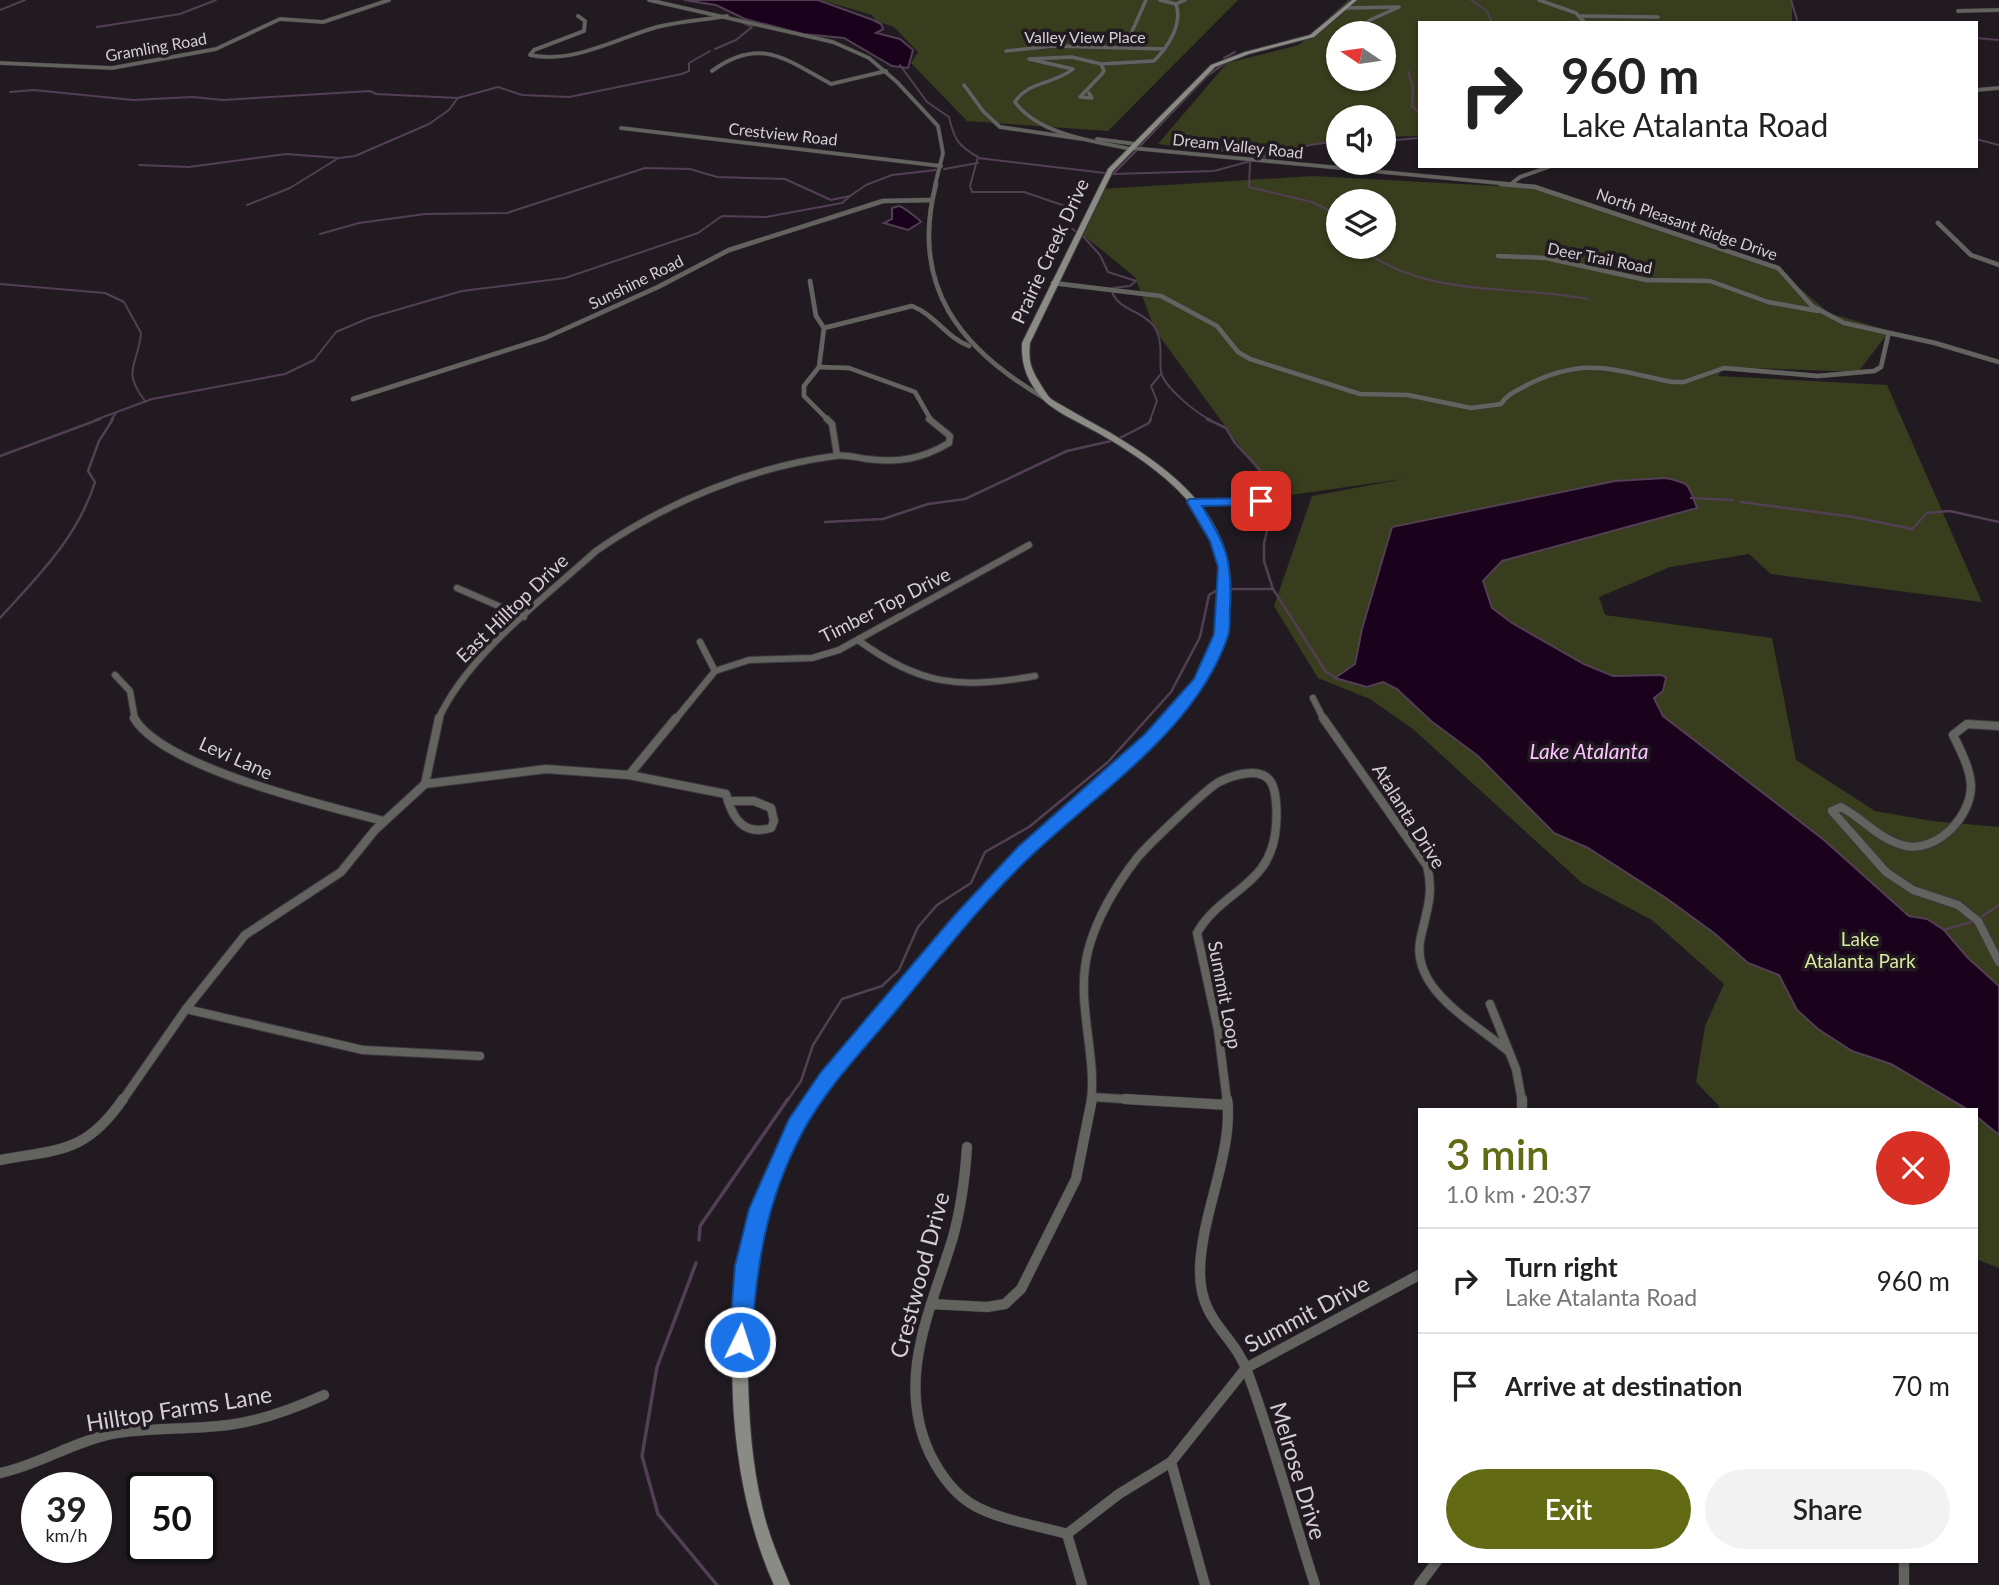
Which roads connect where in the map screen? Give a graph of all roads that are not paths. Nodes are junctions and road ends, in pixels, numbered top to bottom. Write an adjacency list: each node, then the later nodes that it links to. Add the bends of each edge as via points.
1 (388, 0): 21 (street, Gramling Road, via 324,22 280,19 216,49 112,68)
2 (649, 0): 13 (street)
3 (1146, 0): 18 (street)
4 (1160, 0): 8 (street)
5 (1185, 0): 8 (street)
6 (1354, 0): 9 (main road)
7 (1539, 0): 14 (street)
8 (1176, 4): 19 (street, via 1174,33)
9 (1346, 8): 16 (street, via 1399,7); 33 (main road, Prairie Creek Drive, via 1301,41 1213,66)
10 (1999, 10): 11 (street)
11 (1958, 11)
12 (579, 16): 13 (street, via 585,21 584,32 530,55 588,51 657,27)
13 (728, 16): 25 (street, via 844,45)
14 (1581, 16): 15 (street); 17 (street)
15 (1658, 17)
16 (1369, 21)
17 (1584, 21)
18 (1125, 47): 19 (street, Valley View Place); 20 (street, Valley View Place)
19 (1165, 49): 23 (street, via 1154,61)
20 (1006, 51)
21 (0, 63)
22 (1101, 64): 23 (street); 26 (street); 32 (street, via 1072,57 1029,59 1073,69 1025,91 1015,102 1017,109 1036,121)
23 (1112, 64): 26 (street)
24 (712, 71): 25 (street, via 741,57 775,55 831,84)
25 (886, 71): 34 (street, via 939,126)
26 (1104, 71): 30 (street)
27 (964, 85): 32 (street, via 1000,127)
28 (1999, 88): 29 (street)
29 (1978, 90)
30 (1089, 93)
31 (621, 128): 34 (street, Crestview Road)
32 (1093, 139): 33 (street, Dream Valley Road)
33 (1133, 147): 36 (street, Dream Valley Road); 42 (main road, Prairie Creek Drive, via 1101,184)
34 (941, 166): 37 (street)
35 (1545, 168): 36 (street)
36 (1510, 184): 43 (street, North Pleasant Ridge Drive, via 1553,191 1778,268 1801,298)
37 (932, 200): 46 (street, via 933,261 942,302 951,324); 49 (street, Sunshine Road, via 883,201 729,250 564,331)
38 (1938, 223): 40 (street, via 1971,255)
39 (1498, 256): 43 (street, Deer Trail Road, via 1546,258 1646,280 1710,281 1768,302)
40 (1999, 265)
41 (810, 281): 44 (street, via 816,316)
42 (1053, 283): 45 (street, via 1161,296 1216,326 1250,359 1350,392 1408,395 1471,408 1501,404 1505,397 1546,376 1588,365 1672,382 1724,368 1818,376 1874,371 1881,367); 50 (main road, Prairie Creek Drive, via 1032,326 1025,359)
43 (1819, 311): 45 (street, North Pleasant Ridge Drive, via 1852,328)
44 (824, 328): 46 (street, via 912,306 921,308 954,342); 48 (street)
45 (1888, 336): 47 (street, North Pleasant Ridge Drive, via 1934,343)
46 (970, 346): 50 (street)
47 (1999, 362)
48 (819, 367): 51 (street, via 804,386 804,396 832,424); 51 (street, via 849,368 915,393 928,418 950,436 943,450 909,460)
49 (353, 399)
50 (1045, 399): 53 (main road, via 1141,454)
51 (837, 455): 56 (street, East Hilltop Drive, via 720,485 647,521 596,551)
52 (1261, 501): 53 (street)
53 (1194, 502): 87 (main road, via 1217,541 1225,567 1222,634 1200,682 1151,738 1024,852 891,1001 827,1078 796,1125 768,1183 746,1266 740,1342 741,1426 753,1503)
54 (1029, 545): 57 (street, Timber Top Drive)
55 (457, 588): 56 (street)
56 (524, 617): 65 (street, East Hilltop Drive, via 469,668 449,697 436,724)
57 (858, 640): 59 (street, Timber Top Drive, via 812,658 749,660); 61 (street, via 884,661 936,682 986,685)
58 (700, 642): 59 (street)
59 (715, 671): 64 (street)
60 (115, 675): 67 (street, Levi Lane, via 130,691 133,717 139,726 162,743 224,774 272,791)
61 (1035, 676)
62 (1313, 698): 71 (street, Atalanta Drive, via 1427,866 1433,883 1432,904 1419,941 1423,971 1442,1000)
63 (1999, 726): 68 (street, via 1962,725 1955,729 1953,735 1969,766 1971,800 1964,816 1930,845 1913,847 1892,841 1847,810 1832,811 1886,872 1913,890 1958,905 1978,921)
64 (629, 775): 65 (street, via 546,769); 66 (street, via 726,794)
65 (425, 784): 67 (street)
66 (727, 801): 66 (street, via 754,801 771,808 771,828 745,829 730,815)
67 (384, 821): 70 (street, via 341,872 245,935)
68 (1999, 962)
69 (1490, 1004): 71 (street)
70 (186, 1010): 72 (street, via 363,1050); 77 (street, via 105,1125 89,1140 75,1147)
71 (1508, 1051): 75 (street, via 1519,1069)
72 (480, 1056)
73 (1092, 1097): 74 (street); 74 (street, Summit Loop, via 1083,1006 1088,951 1097,922 1138,857 1163,831 1217,783 1257,772 1272,784 1275,845 1262,871 1206,916 1197,933); 79 (street, Summit Loop, via 1076,1179 1021,1289 1004,1304 987,1307)
74 (1228, 1105): 80 (street, Summit Loop, via 1200,1272 1203,1298 1213,1322)
75 (1522, 1108)
76 (967, 1147): 79 (street, Crestwood Drive, via 964,1191)
77 (0, 1160)
78 (1418, 1276): 80 (street, Summit Drive)
79 (931, 1304): 84 (street, Crestwood Drive, via 913,1371 915,1416 929,1454 944,1479 978,1507)
80 (1246, 1368): 82 (street, Summit Drive); 90 (street, Melrose Drive)
81 (324, 1395): 83 (street, Hilltop Farms Lane, via 281,1414 229,1425 93,1438 22,1470)
82 (1171, 1462): 84 (street); 89 (street)
83 (0, 1474)
84 (1067, 1534): 88 (street)
85 (1436, 1563): 91 (street)
86 (1903, 1563): 92 (street)
87 (782, 1585)
88 (1082, 1585)
89 (1205, 1585)
90 (1315, 1585)
91 (1419, 1585)
92 (1904, 1585)

